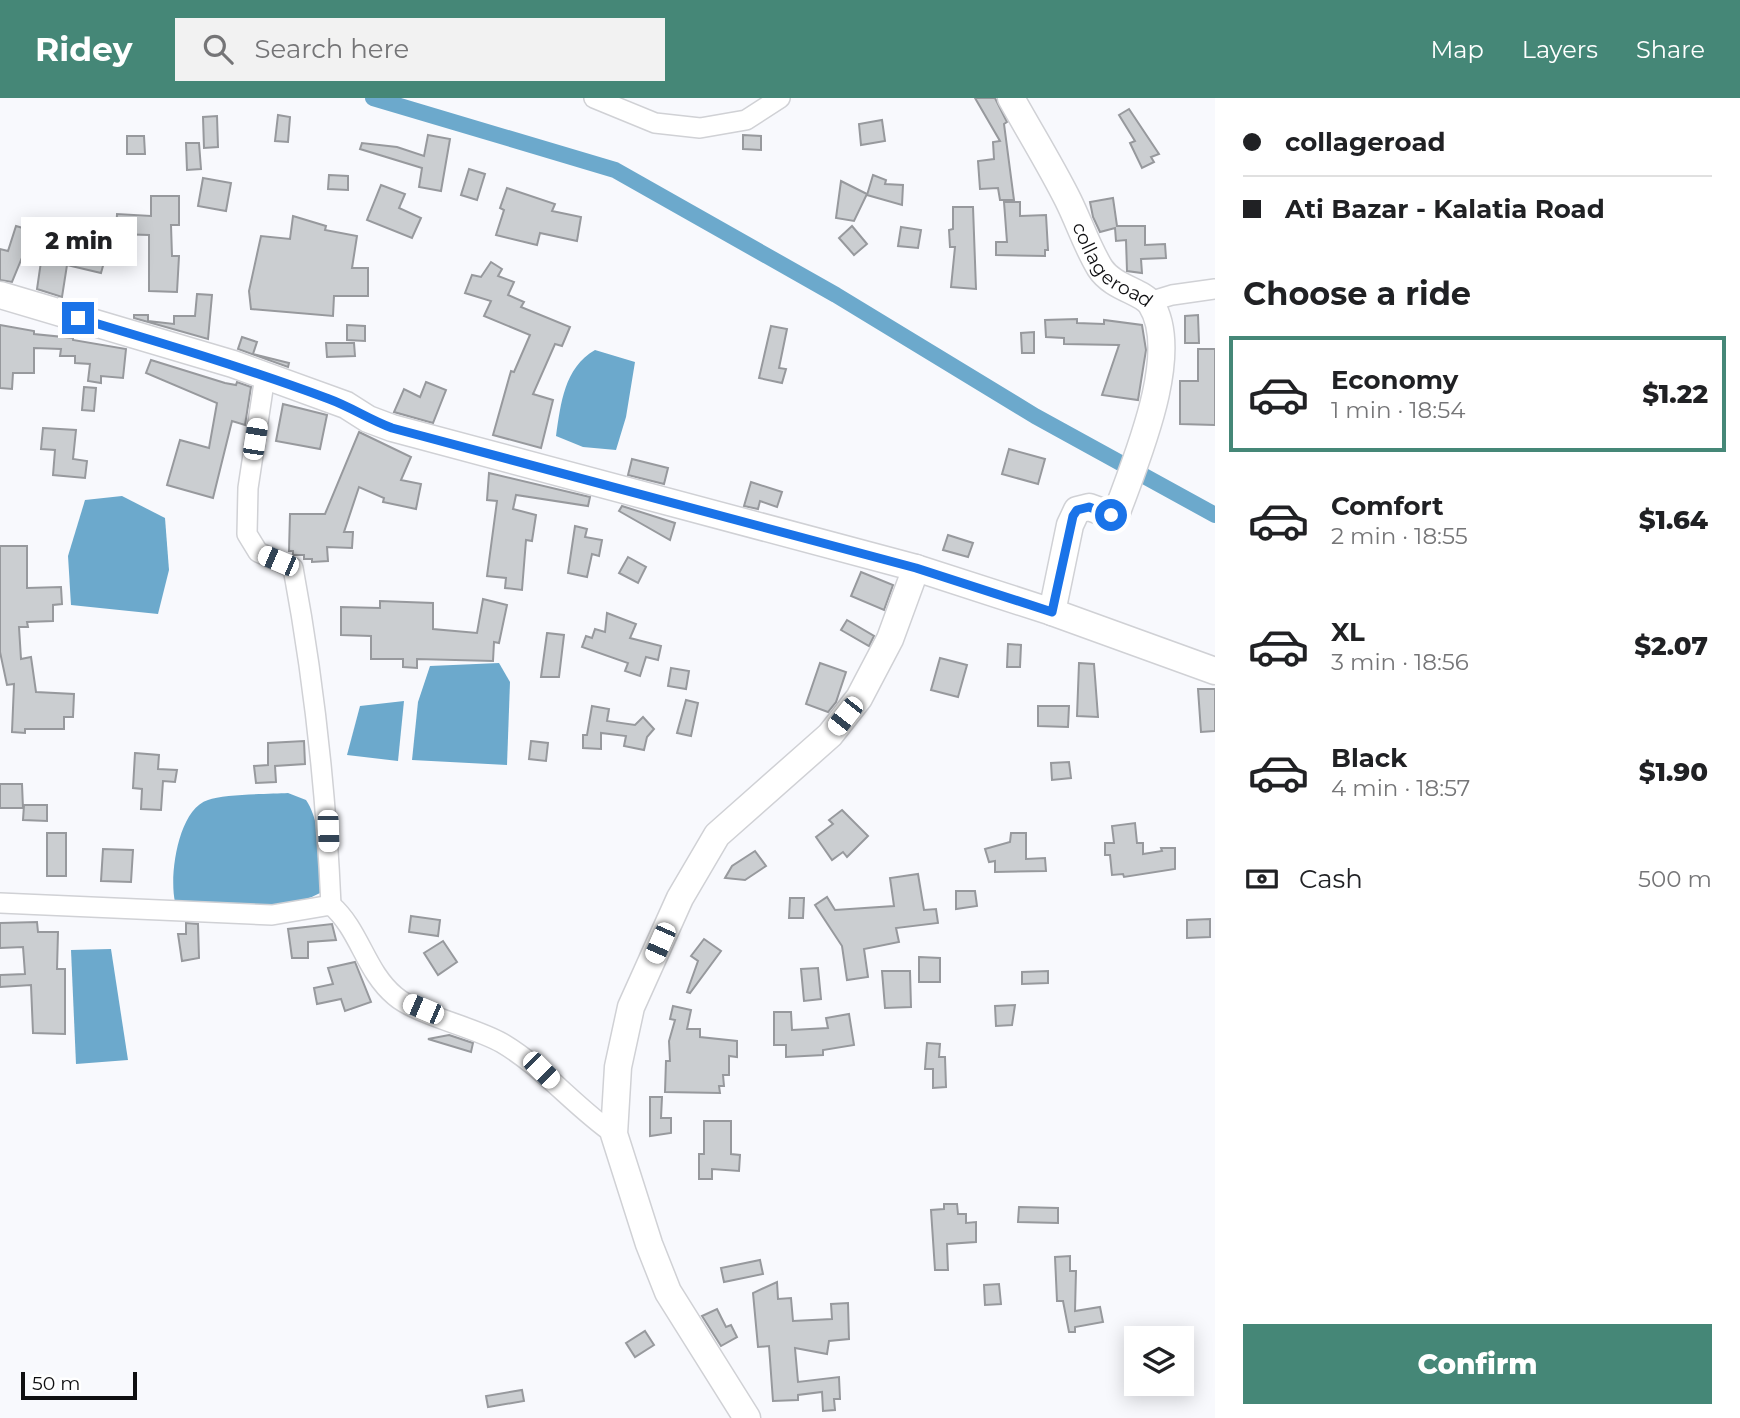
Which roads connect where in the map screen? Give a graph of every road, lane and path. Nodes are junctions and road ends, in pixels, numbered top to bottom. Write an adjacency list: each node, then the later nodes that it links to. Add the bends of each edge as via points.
1 (594, 98): 2 (street, via 655,123 700,128 746,120)
2 (779, 98)
3 (1011, 98): 6 (street, collageroad, via 1100,269 1117,286)
4 (1215, 289): 6 (street)
5 (0, 295): 7 (street)
6 (1149, 302): 9 (street, collageroad, via 1162,327 1155,407 1114,514 1089,507 1073,516)
7 (265, 376): 8 (street, via 346,405 392,428); 12 (street, via 248,488 247,534 258,552 293,569 312,674 327,807)
8 (916, 568): 9 (street); 13 (street, via 890,639 859,698 830,735 718,835 680,898 631,1007 618,1067)
9 (1052, 612): 10 (street)
10 (1215, 671)
11 (0, 903): 12 (street, via 272,915)
12 (331, 905): 13 (street, via 344,916 378,981 397,999 500,1042 541,1070 587,1115)
13 (614, 1134): 14 (street, via 668,1292)
14 (747, 1418)

